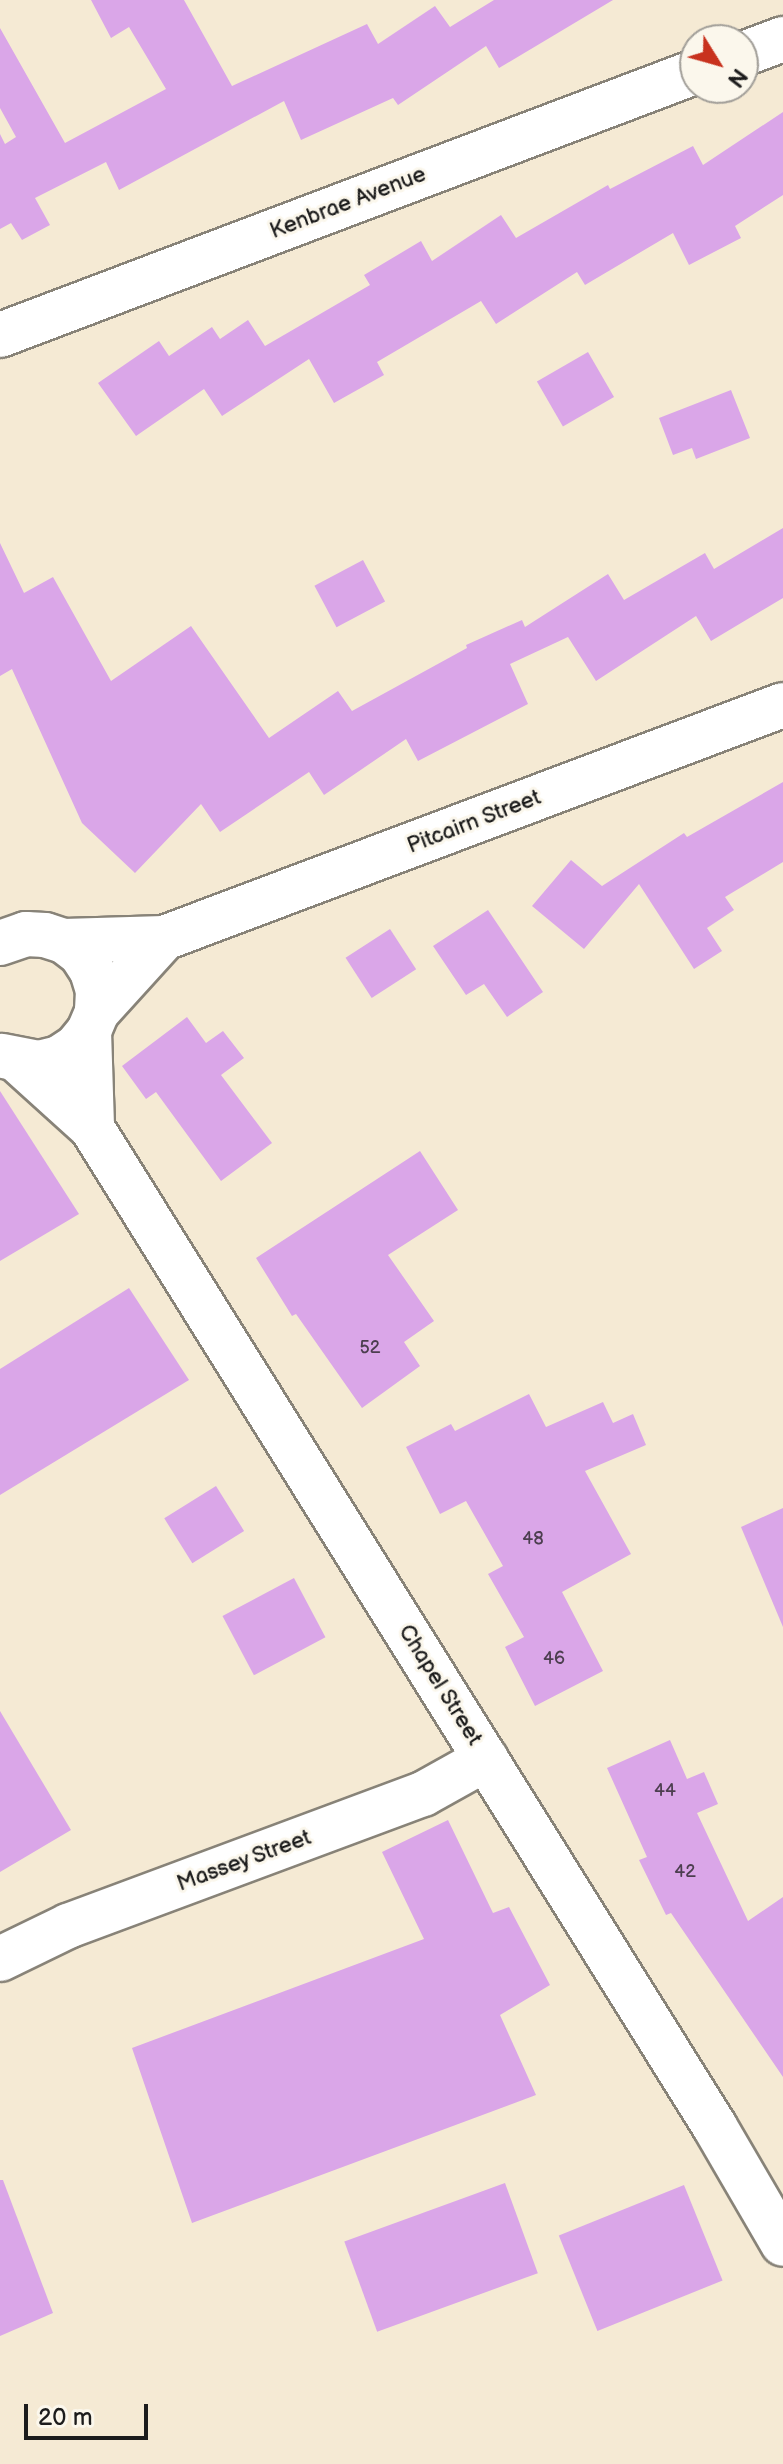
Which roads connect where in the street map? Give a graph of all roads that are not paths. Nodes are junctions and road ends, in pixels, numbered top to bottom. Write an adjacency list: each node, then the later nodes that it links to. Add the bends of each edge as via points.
1 (783, 39): 2 (street)
2 (759, 48)
3 (679, 78): 4 (street, Kenbrae Avenue)
4 (0, 335)
5 (783, 705): 7 (street, Pitcairn Street)
6 (22, 935): 7 (street, Pitcairn Street); 8 (street, via 81,954 98,991)
7 (164, 938): 8 (street, Pitcairn Street)
8 (93, 1021): 9 (street, Pitcairn Street, via 76,1047 59,1058 39,1063); 10 (street)
9 (9, 1058): 10 (street, Chapel Street)
10 (92, 1128): 11 (street, Chapel Street)
11 (486, 1759): 12 (street, Massey Street, via 423,1794 68,1926); 13 (street, Chapel Street)
12 (0, 1959)
13 (783, 2244)

